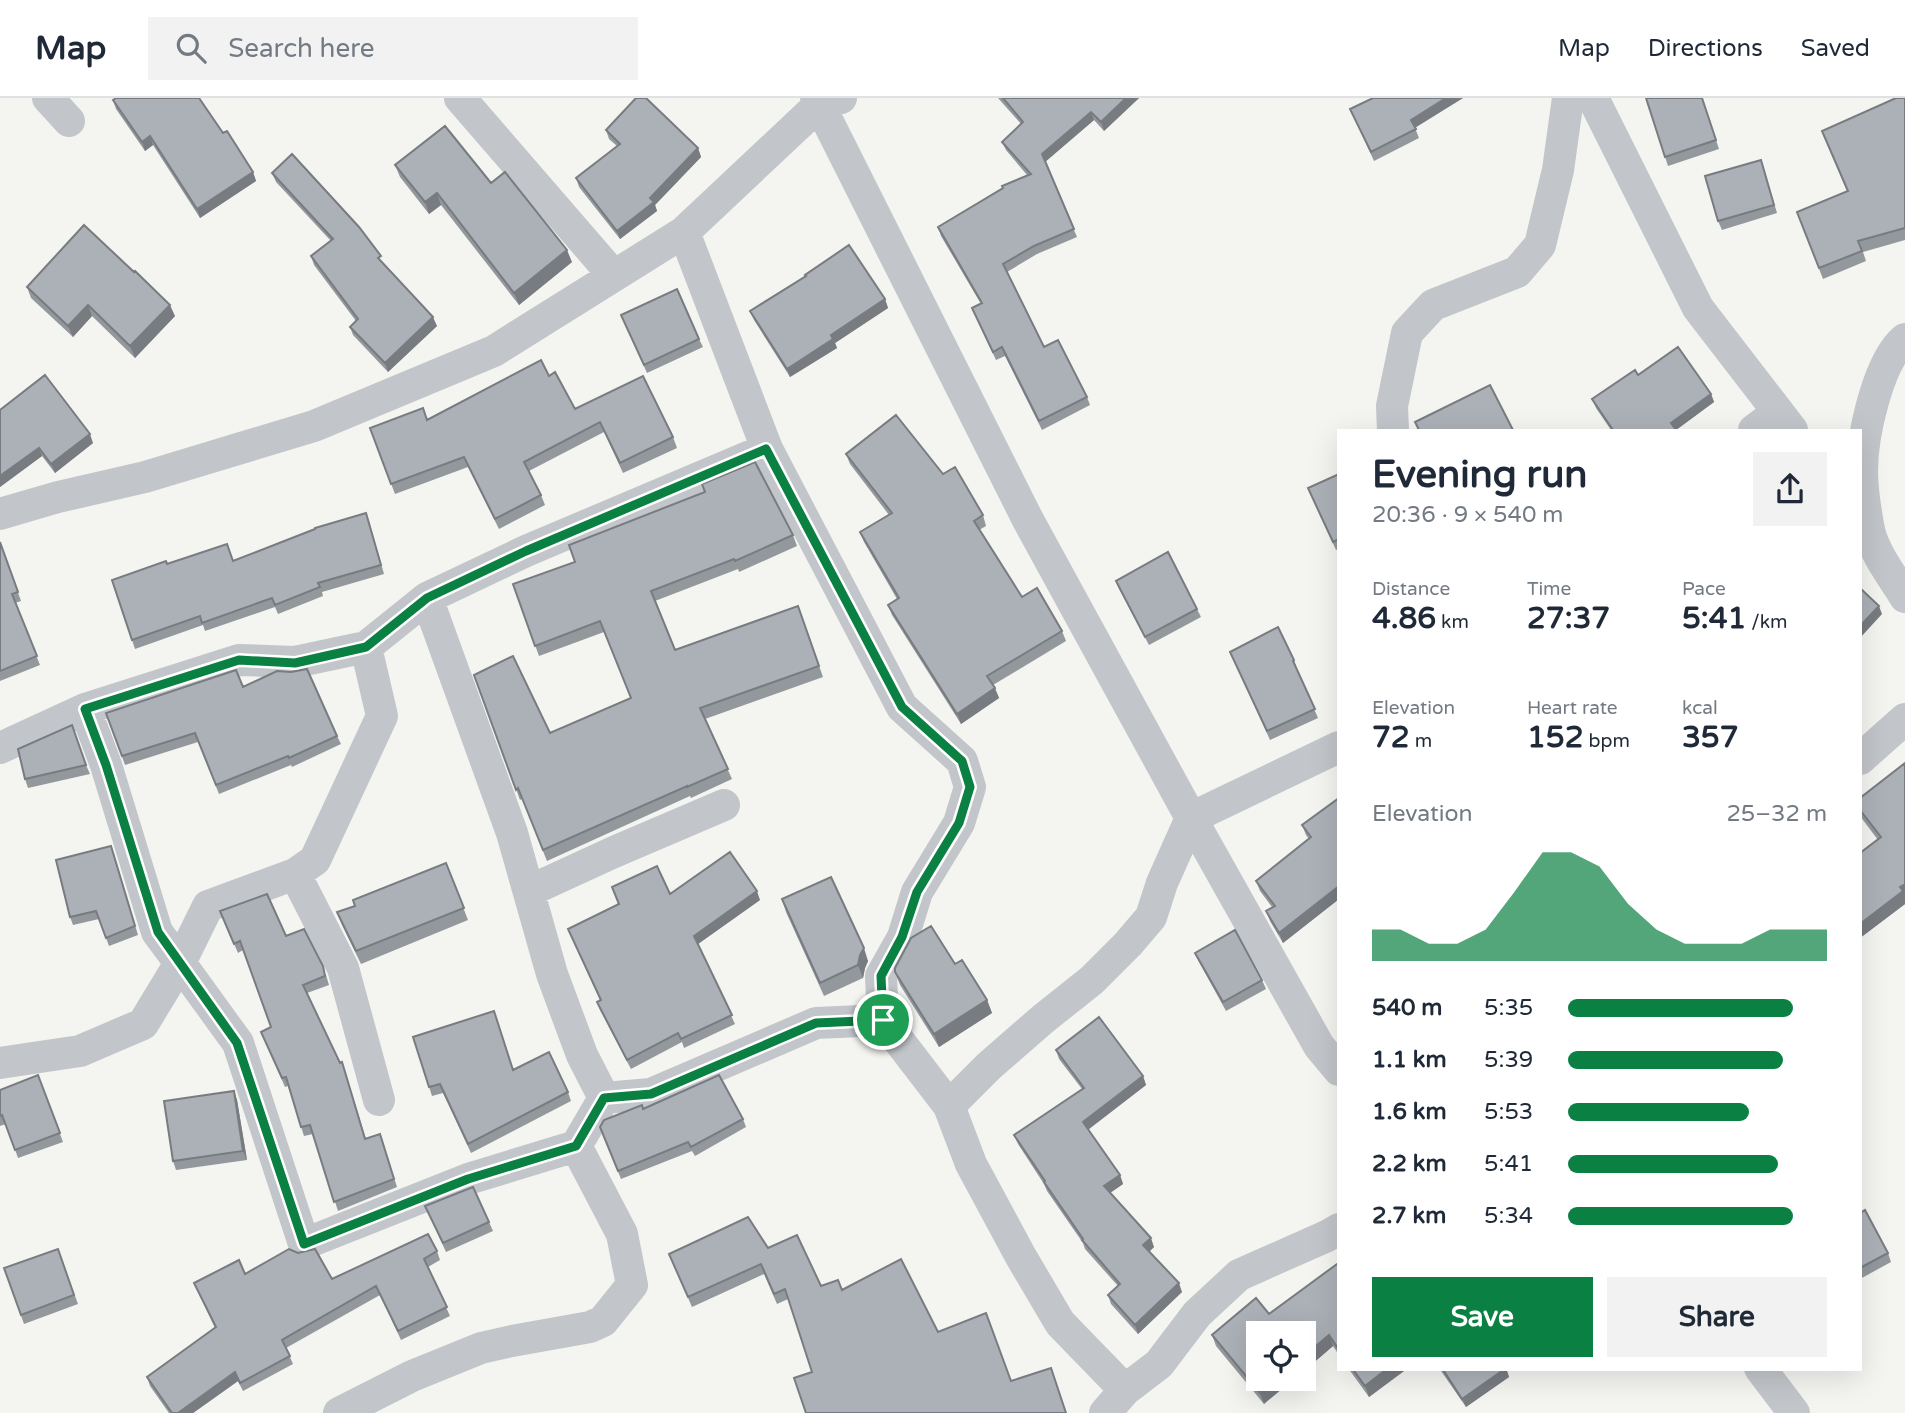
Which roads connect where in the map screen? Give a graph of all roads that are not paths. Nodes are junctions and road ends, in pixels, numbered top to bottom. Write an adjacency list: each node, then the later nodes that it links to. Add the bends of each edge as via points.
1 (47, 98): 6 (street)
2 (460, 98): 8 (street)
3 (1568, 98): 11 (street, via 1558,170 1540,245 1517,272 1433,305 1407,333 1392,406)
4 (1594, 98): 10 (street, via 1698,308)
5 (825, 100): 7 (street); 24 (street, via 1028,520)
6 (69, 121)
7 (684, 232): 8 (street); 12 (street)
8 (614, 276): 13 (street, via 494,351 314,426 145,477)
9 (1905, 339): 14 (street, via 1883,375 1868,417 1862,471)
10 (1774, 424)
11 (1393, 429)
12 (766, 449): 16 (street); 28 (street, via 902,707 962,761 970,787 959,823 917,892 902,937 881,976)
13 (0, 514)
14 (1865, 527): 15 (street)
15 (1905, 597)
16 (427, 598): 17 (street); 26 (street)
17 (366, 647): 18 (street, via 295,663 239,660); 25 (street, via 382,716 315,860)
18 (85, 709): 20 (street); 27 (street, via 158,932)
19 (1905, 719): 22 (street)
20 (0, 748)
21 (1337, 748): 24 (street)
22 (1862, 757)
23 (724, 805): 26 (street)
24 (1191, 818): 30 (street, via 1319,1046); 33 (street, via 1151,916 1128,944)
25 (295, 874): 27 (street, via 208,906); 32 (street, via 343,968)
26 (529, 891): 31 (street, via 552,975 582,1055)
27 (180, 963): 29 (street, via 144,1024 80,1051); 34 (street, via 237,1043 304,1244 468,1179)
28 (883, 1020): 31 (street, via 816,1023 651,1094); 33 (street)
29 (0, 1063)
30 (1337, 1068)
31 (604, 1098): 34 (street)
32 (379, 1100)
33 (949, 1106): 37 (street, via 971,1164 1020,1255)
34 (576, 1146): 38 (street, via 622,1234 632,1285 603,1321 481,1348)
35 (1337, 1230): 37 (street, via 1239,1275 1197,1314 1158,1364)
36 (1762, 1371): 39 (street)
37 (1115, 1402)
38 (339, 1413)
39 (1794, 1413)

